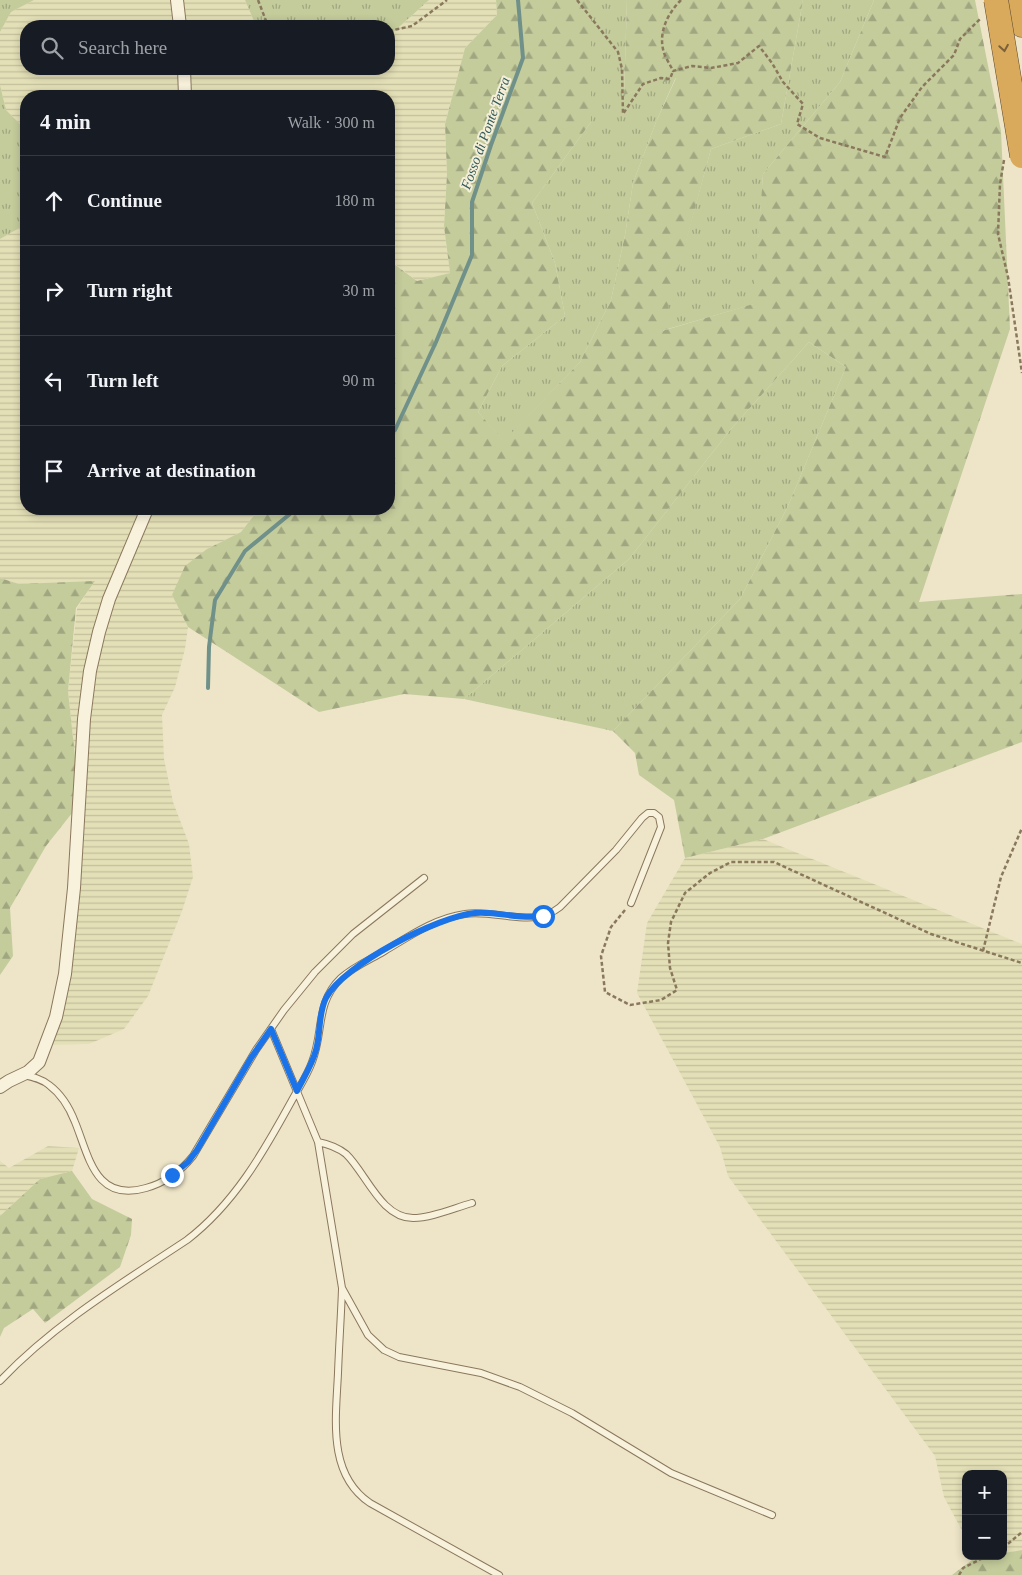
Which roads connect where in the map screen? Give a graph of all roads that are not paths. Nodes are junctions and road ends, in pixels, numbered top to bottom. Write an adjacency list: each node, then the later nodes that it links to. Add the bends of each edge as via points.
1 (178, 0): 4 (street)
2 (996, 0): 8 (highway, one-way to 8, bridge)
3 (1018, 0): 5 (highway)
4 (180, 20)
5 (1022, 24)
6 (184, 75): 7 (street)
7 (185, 90)
8 (1013, 157)
9 (144, 515): 13 (street, via 109,599 94,652 86,701 74,888 61,998 42,1057)
10 (424, 878): 12 (lane, via 340,945 306,982)
11 (631, 903): 15 (lane, via 661,827 659,817 654,813 642,818 612,854 552,913 528,918 482,912 453,917 418,932 347,974 326,999 314,1055)
12 (271, 1029): 13 (lane, via 188,1162 166,1179 143,1189 120,1189 98,1177 61,1098 45,1082); 15 (lane)
13 (23, 1075): 14 (street)
14 (0, 1087)
15 (297, 1091): 16 (lane); 19 (lane, via 259,1157 216,1214 187,1240 81,1312)
16 (318, 1142): 17 (lane, via 335,1147 346,1155 384,1204 398,1215 423,1217); 18 (lane)
17 (472, 1202)
18 (342, 1288): 20 (lane, via 368,1335 392,1355 482,1373 520,1387 572,1413 671,1473); 21 (lane, via 336,1432 341,1462 351,1485 370,1503)
19 (0, 1381)
20 (772, 1515)
21 (499, 1575)

